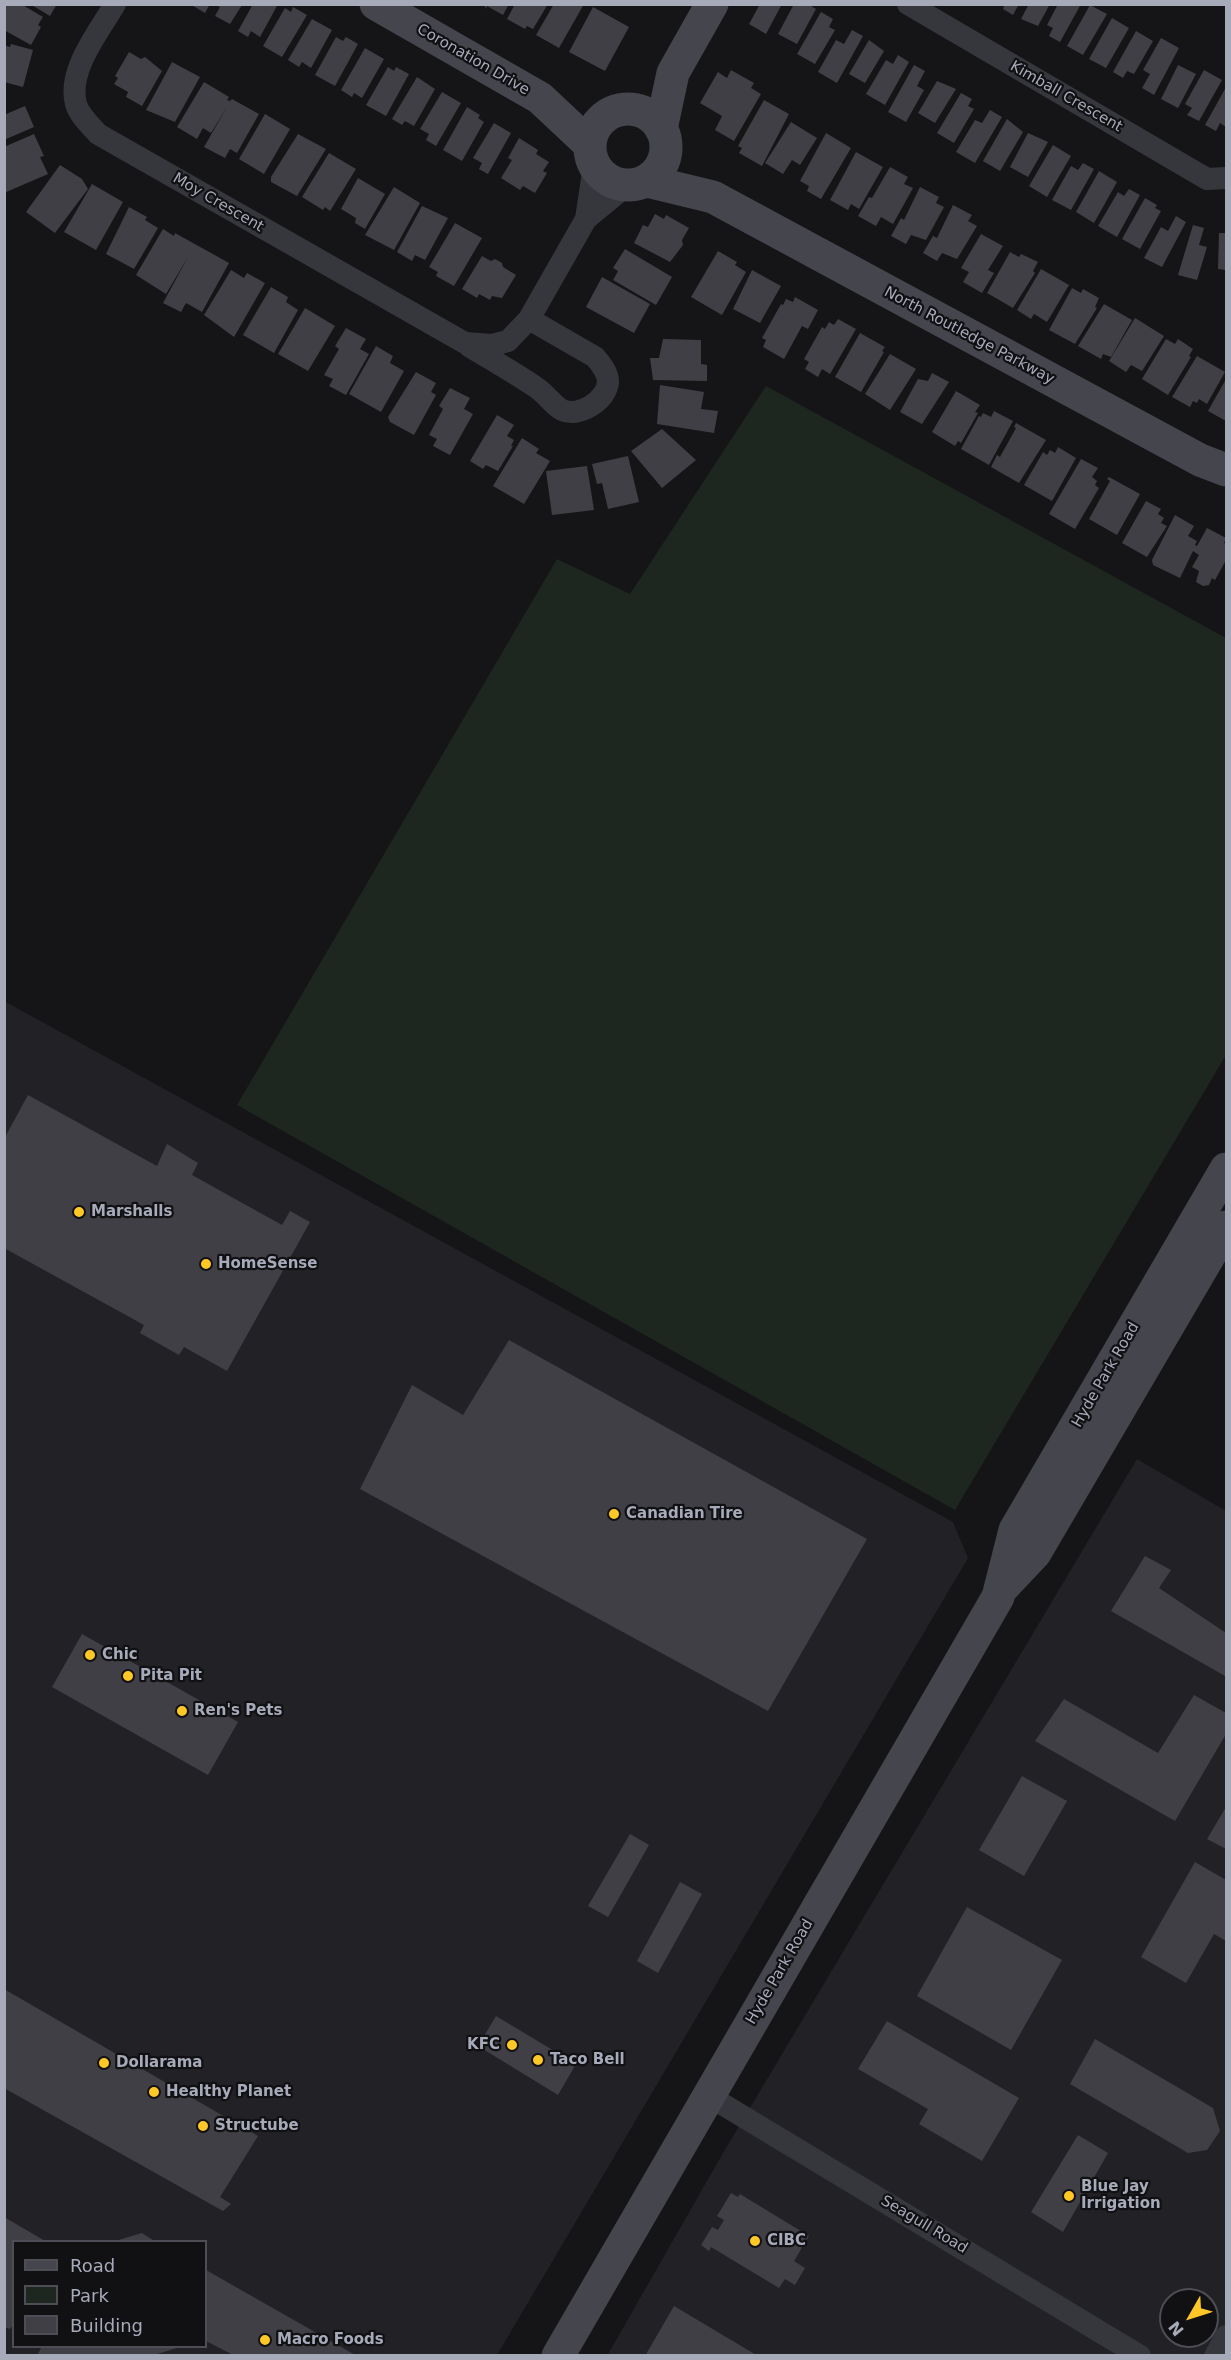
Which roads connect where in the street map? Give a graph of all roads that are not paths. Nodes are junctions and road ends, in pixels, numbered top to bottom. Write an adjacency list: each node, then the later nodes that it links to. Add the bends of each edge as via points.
1 (115, 4): 15 (street, Moy Crescent, via 84,59 74,93 82,116 98,134)
2 (375, 4): 6 (main road, Coronation Drive)
3 (712, 4): 5 (main road)
4 (908, 4): 10 (street, Kimball Crescent, via 1207,179)
5 (673, 72): 7 (main road); 8 (main road)
6 (540, 98): 7 (main road, Coronation Drive); 9 (main road, Coronation Drive)
7 (621, 110): 8 (main road, via 654,119); 9 (main road, via 596,125)
8 (664, 138): 11 (main road, via 657,172); 12 (main road, North Routledge Parkway)
9 (591, 155): 11 (main road, via 608,180); 13 (street, Moy Crescent)
10 (1227, 177)
11 (636, 183): 12 (main road, North Routledge Parkway); 13 (street, Moy Crescent)
12 (713, 197): 16 (main road, North Routledge Parkway, via 1200,460)
13 (586, 219): 14 (street, Moy Crescent)
14 (529, 319): 15 (street, Moy Crescent, via 508,341 492,345); 15 (street, Moy Crescent, via 595,357 603,366 606,390 595,403 576,411 562,410 539,389)
15 (465, 343)
16 (1227, 470)
17 (1227, 1169): 19 (main road, Hyde Park Road, via 1015,1530)
18 (1227, 1227): 19 (main road, Hyde Park Road, via 1035,1553)
19 (1002, 1588): 20 (main road, Hyde Park Road)
20 (709, 2096): 22 (main road, Hyde Park Road); 23 (street, Seagull Road)
21 (1227, 2336): 24 (street)
22 (558, 2355)
23 (1140, 2355)
24 (1215, 2355)

